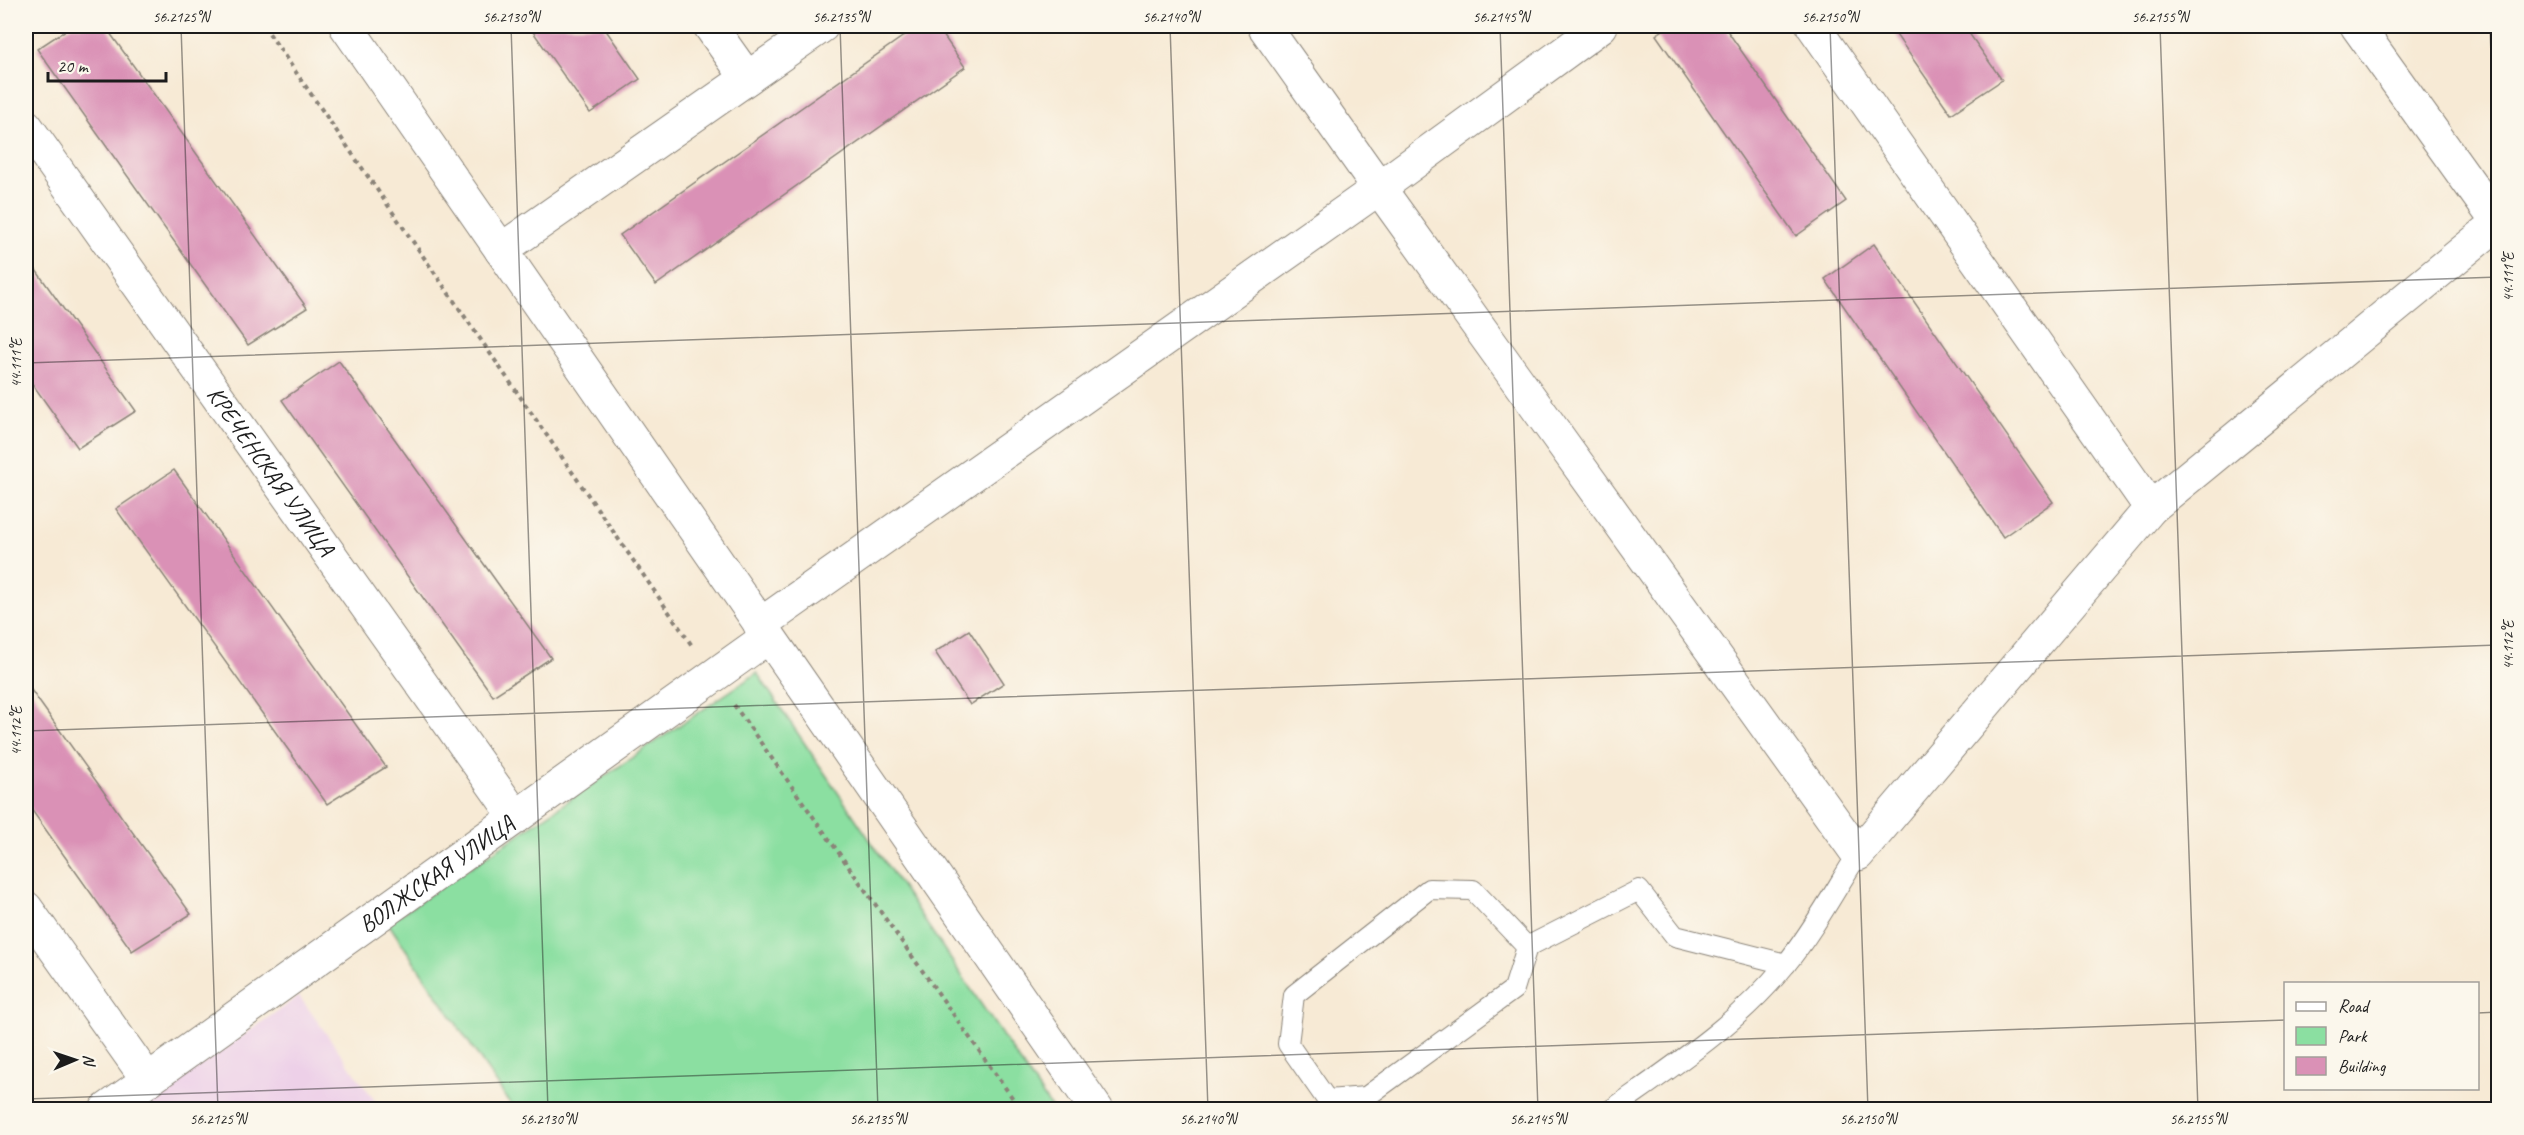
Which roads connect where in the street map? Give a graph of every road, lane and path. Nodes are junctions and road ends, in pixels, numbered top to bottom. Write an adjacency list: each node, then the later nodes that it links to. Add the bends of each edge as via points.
1 (264, 26): 15 (path)
2 (346, 26): 12 (street)
3 (710, 26): 9 (street)
4 (822, 26): 9 (street)
5 (1264, 26): 11 (street)
6 (1601, 26): 11 (street, ВОЛЖСКАЯ УЛИЦА)
7 (1813, 26): 13 (street)
8 (2357, 26): 13 (street, via 2498,223)
9 (747, 78): 12 (street)
10 (26, 126): 16 (street, КРЕЧЕНСКАЯ УЛИЦА)
11 (1379, 188): 14 (street, ВОЛЖСКАЯ УЛИЦА); 17 (street)
12 (501, 250): 14 (street)
13 (2151, 508): 17 (street)
14 (764, 631): 15 (street, ВОЛЖСКАЯ УЛИЦА); 24 (street)
15 (713, 676): 16 (street, ВОЛЖСКАЯ УЛИЦА); 23 (path)
16 (516, 817): 21 (street, ВОЛЖСКАЯ УЛИЦА)
17 (1858, 854): 20 (lane)
18 (26, 908): 21 (street)
19 (1527, 947): 19 (lane, via 1514,989 1366,1097 1327,1100 1288,1044 1294,995 1430,889 1473,890); 20 (lane, via 1639,890 1675,936)
20 (1786, 964): 25 (lane, via 1741,1013)
21 (148, 1080): 22 (street, ВОЛЖСКАЯ УЛИЦА)
22 (106, 1110)
23 (1021, 1110)
24 (1096, 1110)
25 (1611, 1110)

